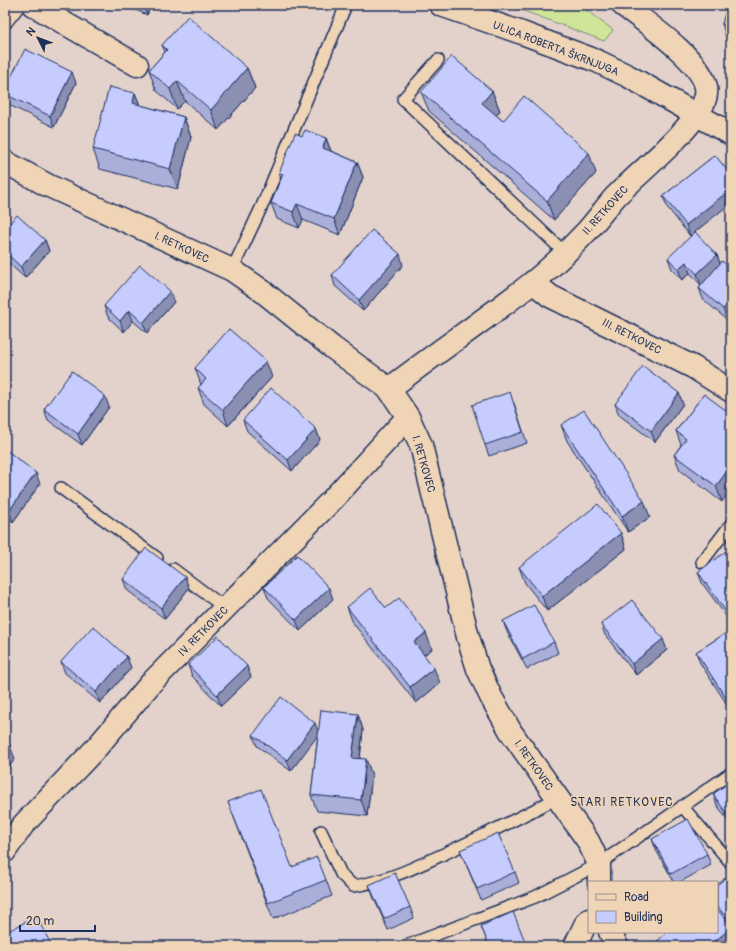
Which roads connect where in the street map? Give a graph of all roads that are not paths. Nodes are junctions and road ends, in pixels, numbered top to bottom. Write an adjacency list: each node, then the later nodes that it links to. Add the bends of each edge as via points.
1 (20, 5): 6 (lane)
2 (33, 5): 8 (street)
3 (346, 5): 13 (lane, via 262,206)
4 (441, 5): 9 (street, ULICA ROBERTA ŠKRNJUGA, via 597,61)
5 (623, 5): 9 (street, II. RETKOVEC, via 681,52 698,71 706,86 706,98)
6 (5, 24)
7 (438, 60): 12 (lane, via 403,99)
8 (137, 65)
9 (696, 116): 10 (street, ULICA ROBERTA ŠKRNJUGA); 12 (street, II. RETKOVEC, via 682,133 612,200)
10 (731, 134)
11 (5, 162): 13 (street, I. RETKOVEC, via 47,185)
12 (565, 253): 14 (street, II. RETKOVEC)
13 (232, 270): 15 (street, I. RETKOVEC)
14 (533, 282): 15 (street, II. RETKOVEC); 16 (street, III. RETKOVEC, via 550,296 693,367)
15 (389, 388): 17 (street, I. RETKOVEC)
16 (731, 391)
17 (408, 417): 21 (street, IV. RETKOVEC, via 332,500); 23 (street, I. RETKOVEC, via 421,445 478,669 511,732)
18 (61, 488): 21 (lane)
19 (731, 524): 20 (lane)
20 (702, 562)
21 (225, 608): 26 (street, IV. RETKOVEC, via 152,682 97,747 23,825)
22 (731, 772): 24 (lane)
23 (557, 798): 25 (lane, via 513,822 416,867 368,884 353,886 341,874); 28 (street, I. RETKOVEC, via 588,841)
24 (682, 806): 27 (lane); 28 (lane)
25 (321, 831)
26 (5, 850)
27 (731, 863)
28 (599, 873): 31 (lane)
29 (588, 921): 32 (street)
30 (610, 933): 33 (street)
31 (406, 946)
32 (575, 946)
33 (617, 946)

